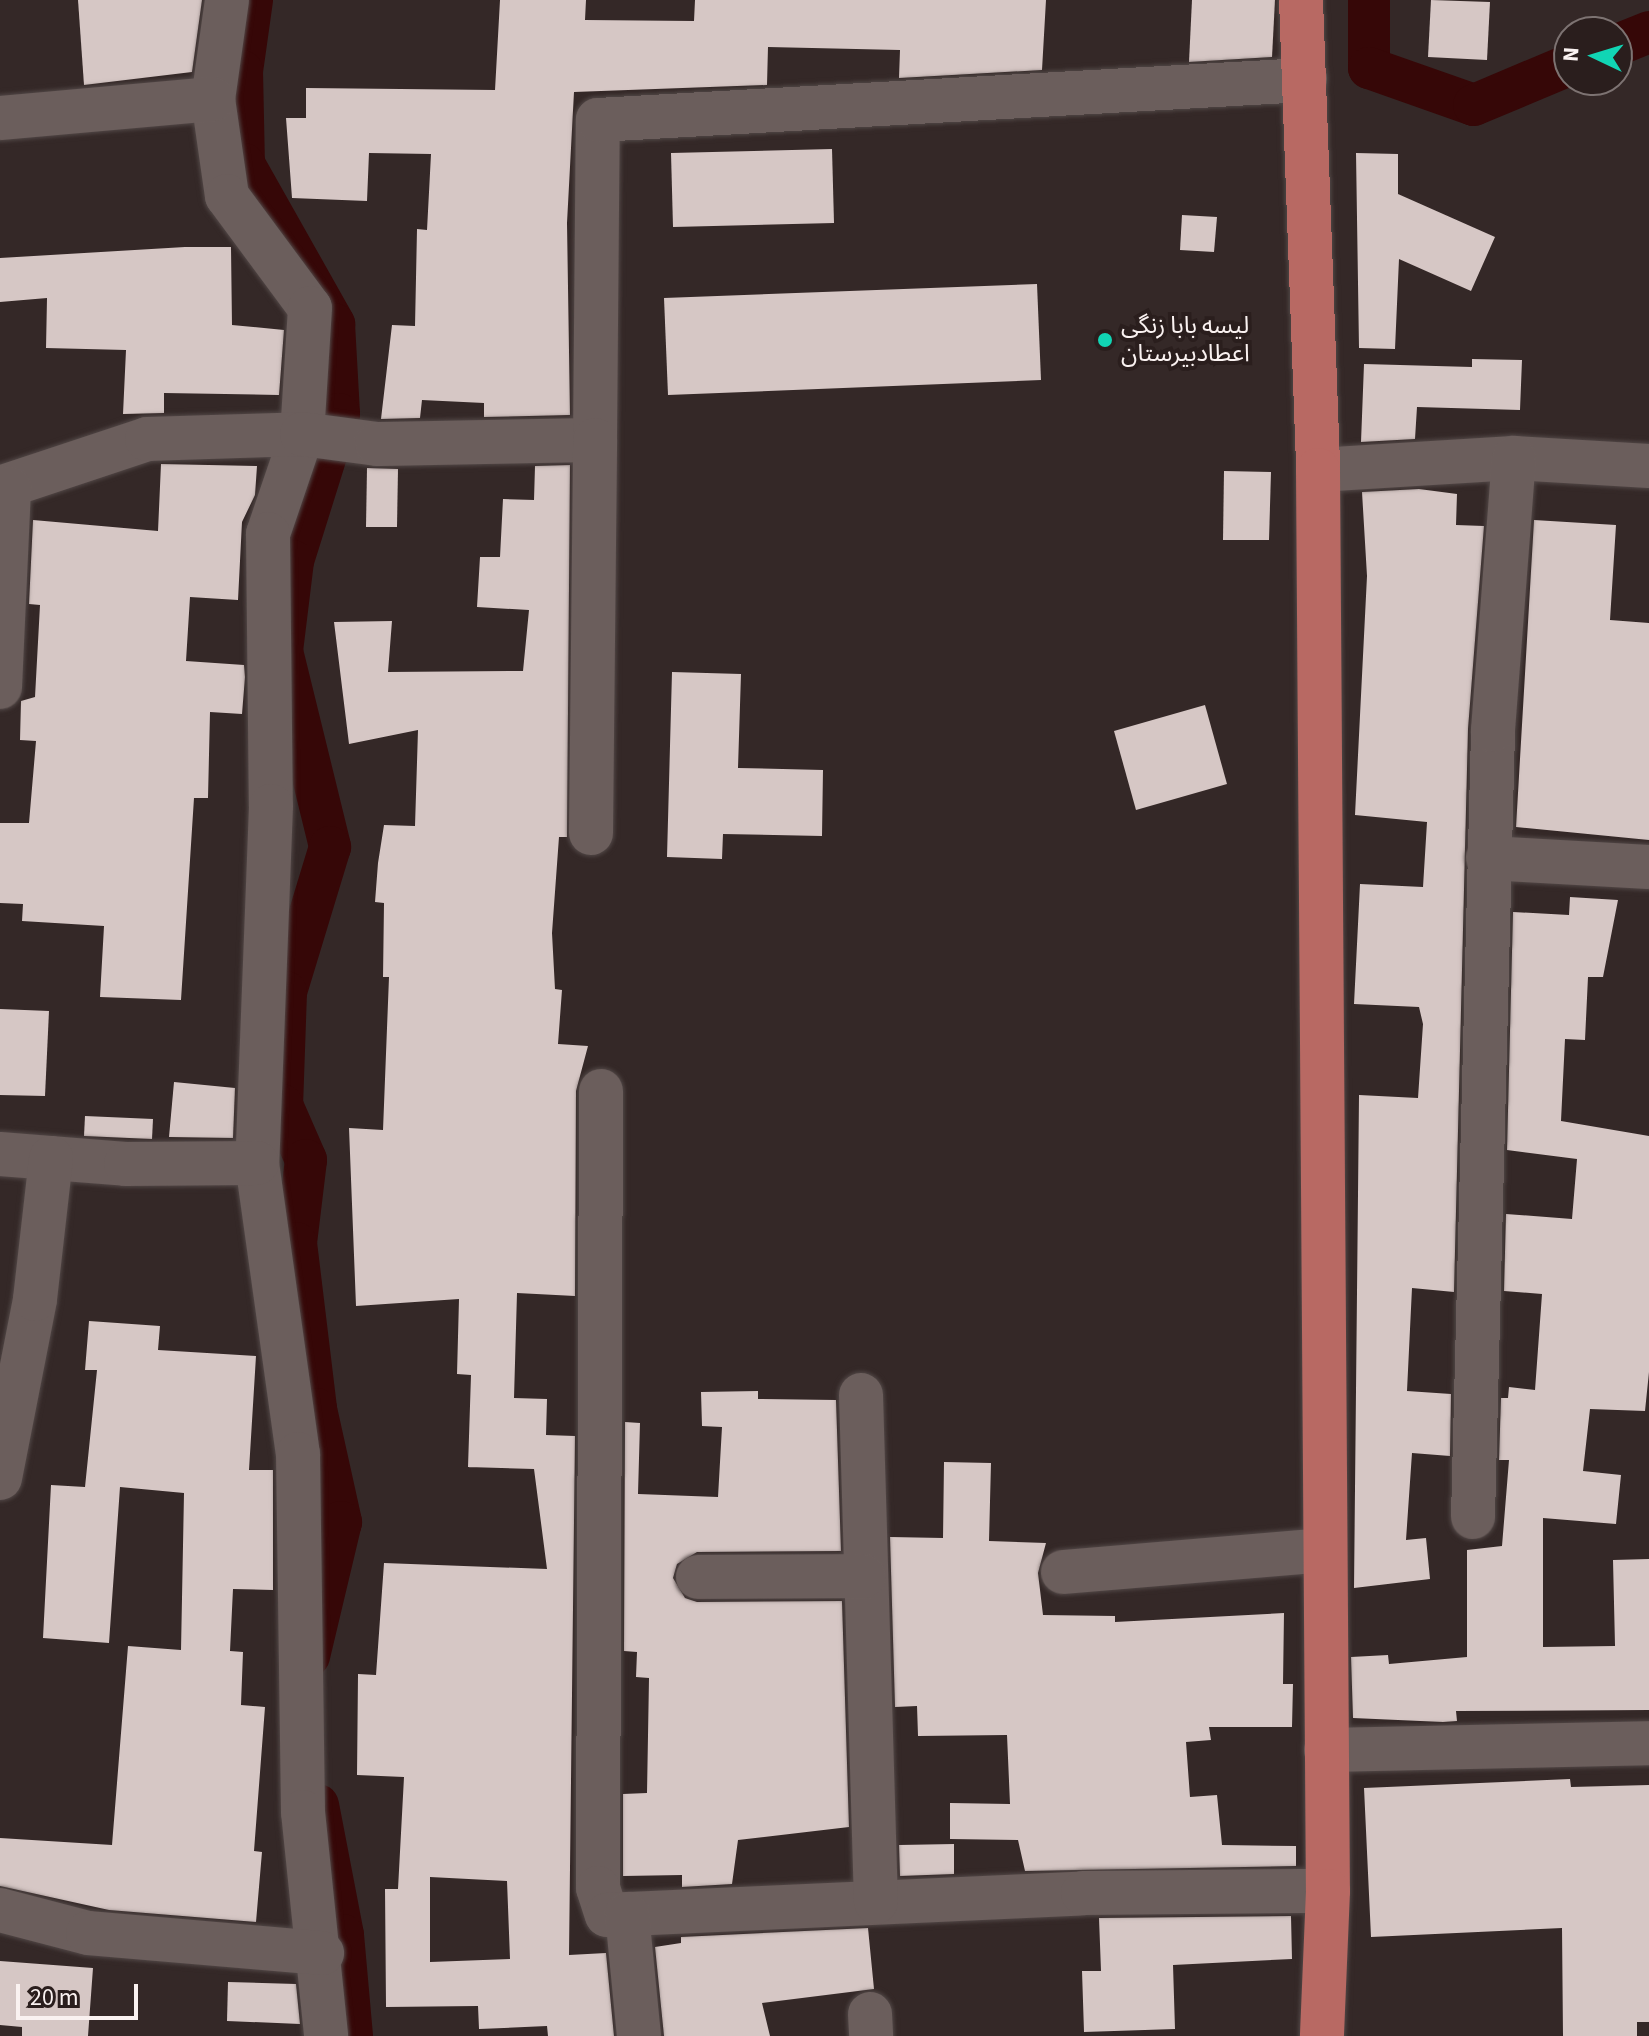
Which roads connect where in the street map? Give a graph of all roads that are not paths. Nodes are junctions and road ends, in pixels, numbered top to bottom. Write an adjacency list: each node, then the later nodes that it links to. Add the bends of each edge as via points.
1 (227, 0): 4 (street)
2 (1301, 0): 3 (main road)
3 (1305, 80): 7 (street, via 598,120); 10 (main road)
4 (213, 99): 5 (street); 6 (street, via 227,196 310,308)
5 (0, 118)
6 (302, 434): 7 (street, via 377,444); 11 (street, via 147,439); 19 (street, via 268,534 271,806)
7 (595, 440): 13 (street)
8 (1514, 458): 9 (street); 10 (street); 14 (street)
9 (1649, 466)
10 (1318, 470): 24 (main road)
11 (5, 488): 12 (street)
12 (0, 687)
13 (591, 833)
14 (1488, 858): 15 (street); 23 (street)
15 (1649, 867)
16 (601, 1091): 33 (street, via 598,1888 607,1915)
17 (0, 1154): 18 (street)
18 (51, 1158): 19 (street); 20 (street)
19 (257, 1163): 34 (street, via 298,1454 303,1812)
20 (17, 1297): 22 (street)
21 (861, 1395): 26 (street)
22 (0, 1478)
23 (1473, 1517)
24 (1324, 1550): 25 (street); 29 (main road)
25 (1063, 1572)
26 (864, 1576): 27 (street); 31 (street)
27 (698, 1577)
28 (1649, 1743): 29 (street)
29 (1326, 1750): 30 (main road)
30 (1328, 1891): 31 (street); 37 (main road)
31 (876, 1902): 33 (street)
32 (0, 1910): 34 (street, via 88,1933)
33 (627, 1914): 36 (street)
34 (322, 1953): 35 (street)
35 (326, 2036)
36 (639, 2036)
37 (1322, 2036)

